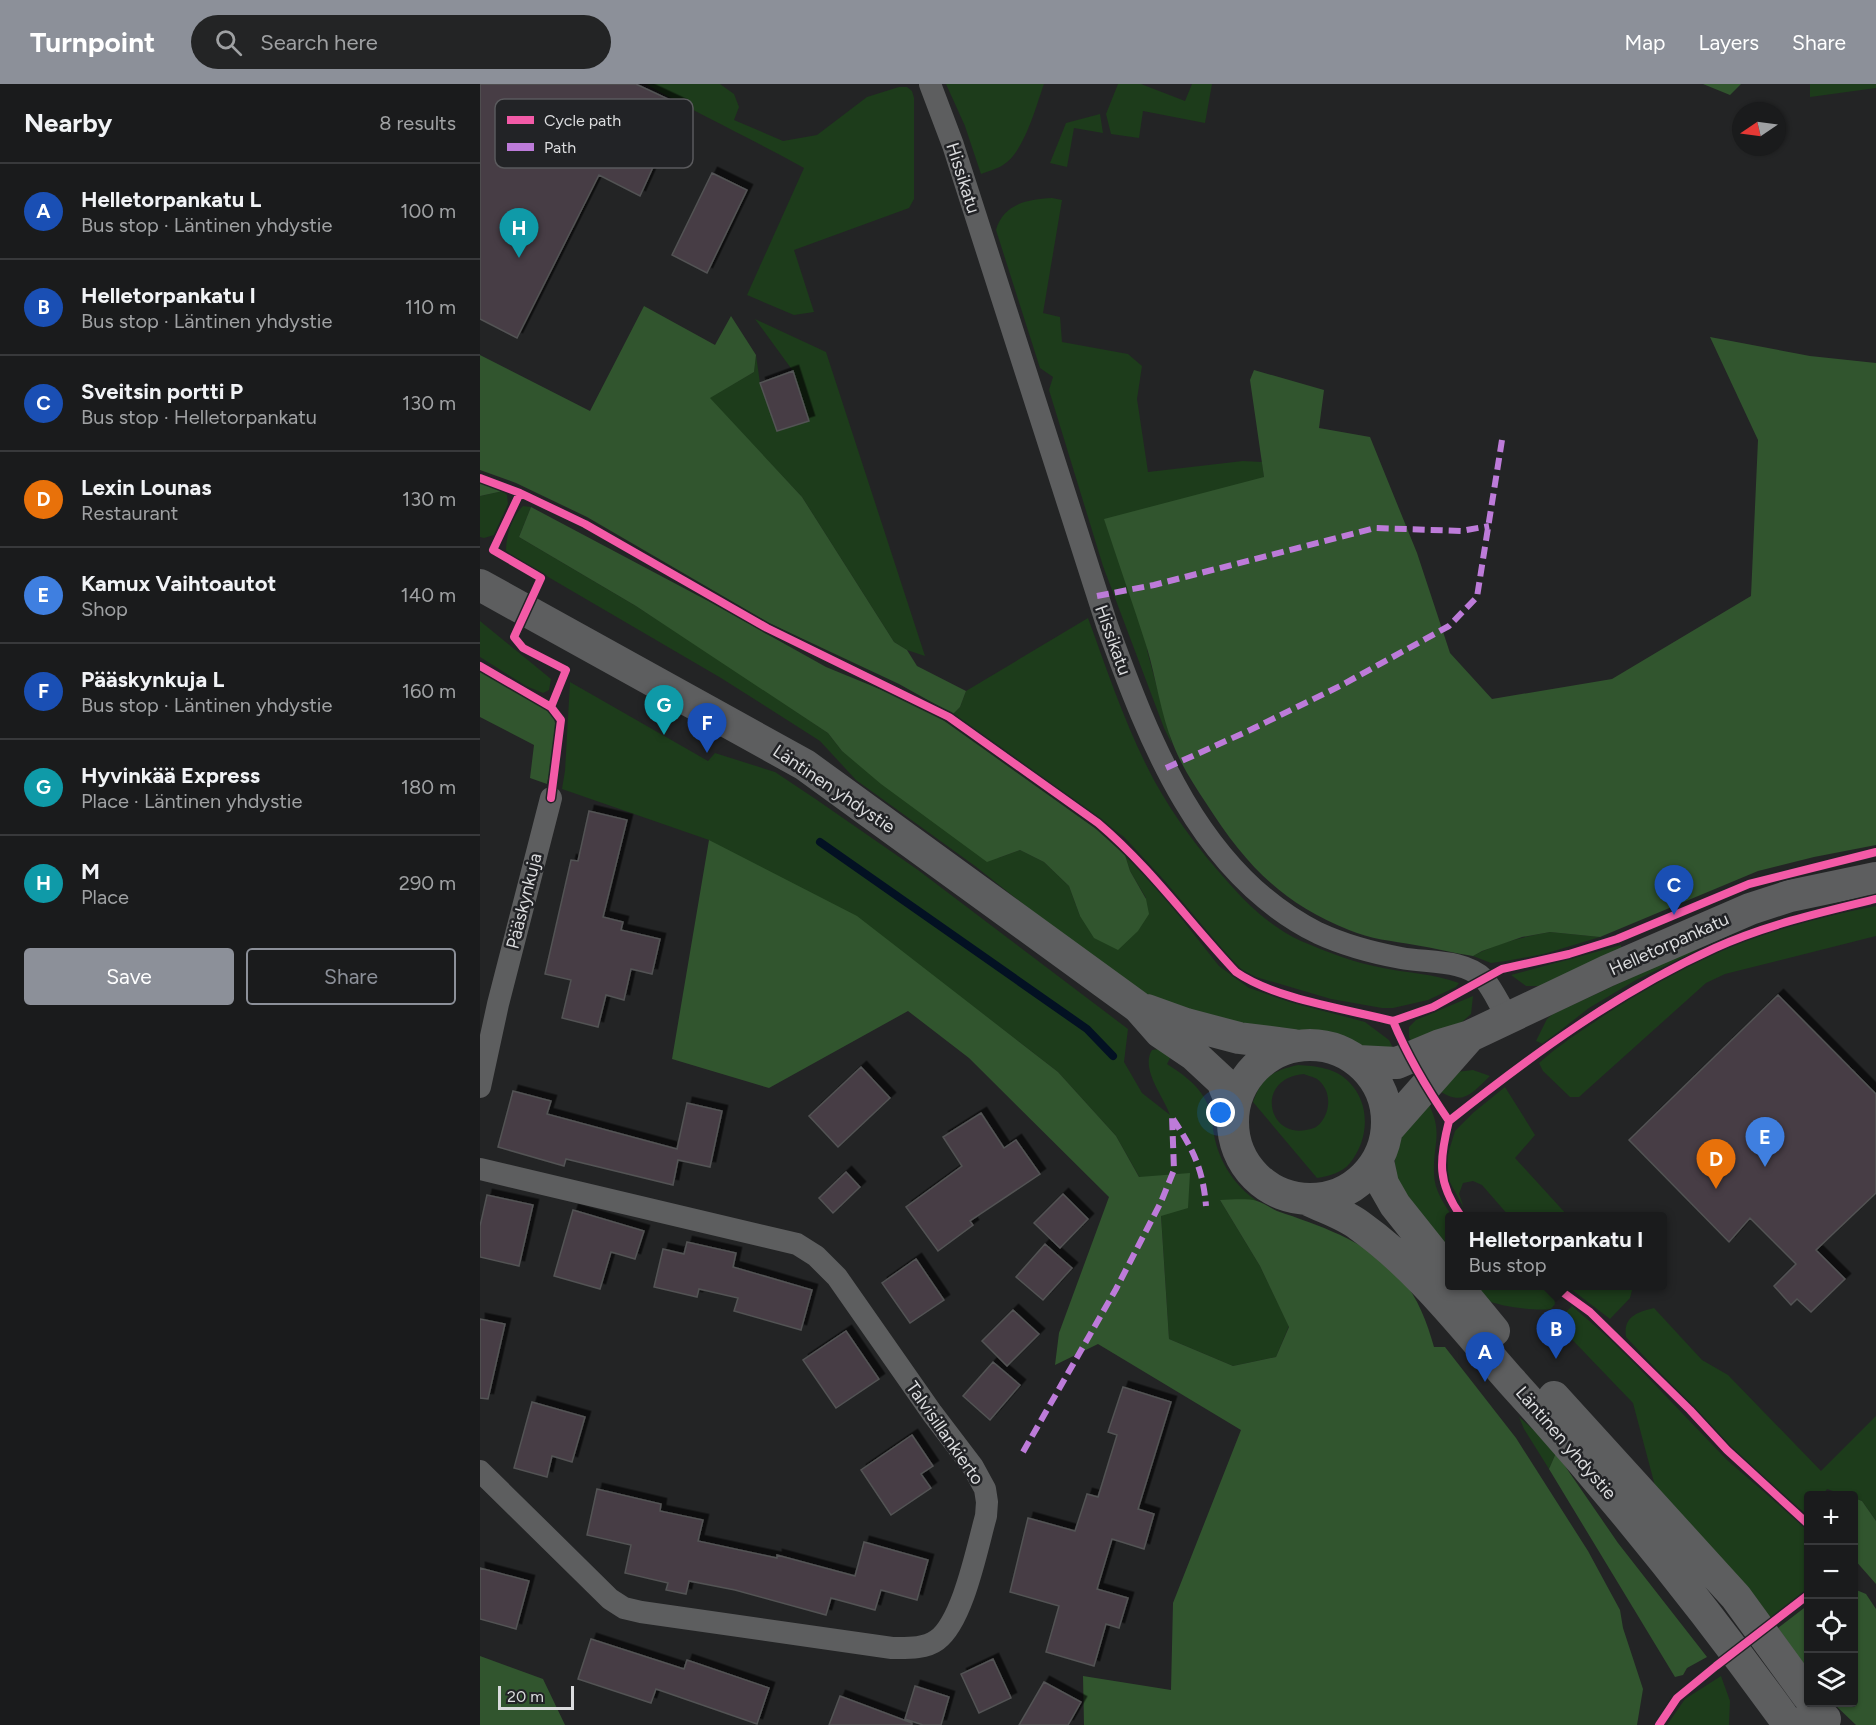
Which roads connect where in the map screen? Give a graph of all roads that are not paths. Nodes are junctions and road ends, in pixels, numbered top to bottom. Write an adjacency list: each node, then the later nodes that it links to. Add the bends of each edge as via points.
1 (930, 84): 7 (street, Hissikatu, via 1107,625 1127,680 1179,793 1226,859 1253,889 1284,912 1319,933 1359,948 1470,969 1484,980)
2 (480, 585): 6 (main road, Läntinen yhdystie, via 805,765)
3 (551, 798): 5 (street, Pääskynkuja)
4 (1876, 878): 7 (main road, Helletorpankatu, via 1790,896 1750,909)
5 (489, 1002): 11 (street, Pääskynkuja)
6 (1138, 1007): 9 (main road, Läntinen yhdystie, via 1239,1038); 12 (main road, Läntinen yhdystie, via 1161,1032 1222,1081)
7 (1508, 1018): 8 (main road, Helletorpankatu)
8 (1470, 1036): 10 (main road, Helletorpankatu, via 1397,1063); 13 (main road, Helletorpankatu)
9 (1297, 1045): 10 (main road, via 1339,1051); 12 (main road, via 1281,1049 1256,1066 1240,1087)
10 (1358, 1061): 13 (main road, via 1382,1091)
11 (480, 1088)
12 (1233, 1108): 16 (main road, via 1238,1149 1247,1166 1274,1189 1290,1197)
13 (1388, 1129): 14 (main road)
14 (1378, 1161): 16 (main road, via 1354,1185 1328,1197); 17 (main road, via 1383,1184 1395,1205)
15 (480, 1169): 19 (street, Talvisillankierto, via 796,1244 816,1256 846,1288 973,1467 985,1489 986,1509 957,1616 937,1641 892,1648 624,1608 610,1599)
16 (1307, 1199): 21 (main road, Läntinen yhdystie, via 1358,1224 1384,1244 1447,1308 1628,1514 1710,1617)
17 (1445, 1269)
18 (1460, 1290): 20 (main road, Läntinen yhdystie, via 1736,1597)
19 (480, 1471)
20 (1820, 1713): 21 (main road)
21 (1788, 1725)

